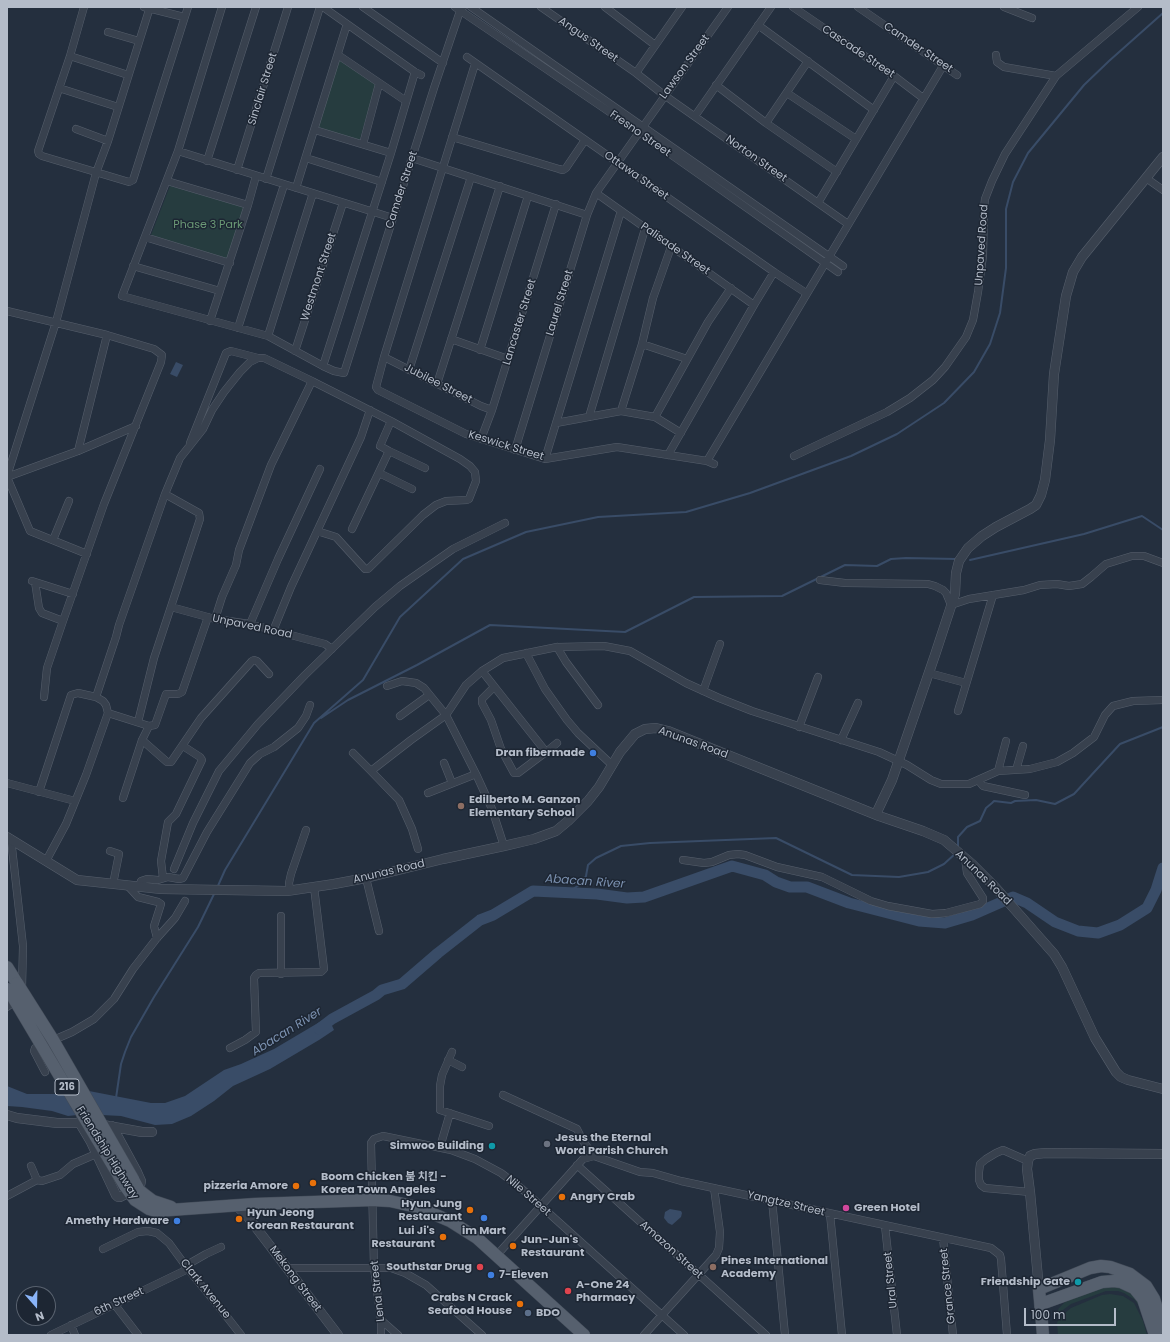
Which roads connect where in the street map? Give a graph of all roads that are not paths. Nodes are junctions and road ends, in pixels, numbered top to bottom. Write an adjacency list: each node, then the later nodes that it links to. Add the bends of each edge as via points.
1 (84, 7): 30 (street)
2 (188, 7): 21 (street)
3 (222, 7): 60 (street)
4 (256, 7): 65 (street)
5 (288, 7): 68 (street, Sinclair Street)
6 (320, 7): 74 (street)
7 (323, 7): 23 (street)
8 (363, 7): 33 (street)
9 (472, 7): 54 (street, Fresno Street)
10 (541, 7): 36 (street, Angus Street)
11 (605, 7): 27 (street)
12 (682, 7): 27 (street)
13 (728, 7): 45 (street, Lawson Street)
14 (771, 7): 24 (street)
15 (793, 7): 39 (street, Cascade Street)
16 (858, 7): 35 (street, Camder Street)
17 (1004, 7): 22 (street)
18 (147, 8): 21 (street); 26 (street)
19 (459, 8): 33 (street, Camder Street); 54 (street, Fresno Street)
20 (1135, 8): 40 (street, Unpaved Road)
21 (184, 18): 70 (street, via 133,180 125,182)
22 (1032, 18)
23 (347, 24): 28 (street); 47 (street, via 418,74)
24 (758, 25): 32 (street); 42 (street)
25 (108, 32): 26 (street)
26 (139, 41): 37 (street)
27 (655, 45): 36 (street)
28 (338, 55): 41 (street); 53 (street)
29 (996, 55): 40 (street, via 997,62 1004,68)
30 (70, 56): 37 (street); 43 (street)
31 (467, 57): 34 (street, Ottawa Street)
32 (808, 62): 44 (street); 49 (street)
33 (443, 63): 64 (street, Camder Street)
34 (476, 64): 55 (street); 57 (street, Ottawa Street)
35 (943, 66): 38 (street, Camder Street); 46 (street)
36 (636, 73): 45 (street, Angus Street)
37 (128, 75): 48 (street)
38 (958, 75)
39 (894, 76): 46 (street, Cascade Street); 49 (street)
40 (1056, 76): 140 (street, Unpaved Road, via 1005,154 988,191 984,208 983,256 973,320 957,351 933,380 910,398 875,419)
41 (379, 84): 47 (street); 59 (street)
42 (716, 85): 50 (street); 51 (street)
43 (59, 88): 48 (street); 70 (street, via 39,146 39,154)
44 (787, 93): 51 (street); 56 (street)
45 (664, 94): 50 (street, Norton Street); 54 (street, Lawson Street)
46 (923, 98): 92 (street)
47 (406, 100): 61 (street)
48 (118, 107): 58 (street)
49 (874, 110): 56 (street)
50 (695, 116): 85 (street, Norton Street)
51 (766, 123): 69 (street)
52 (76, 129): 58 (street)
53 (315, 130): 59 (street); 63 (street)
54 (640, 130): 66 (street, Lawson Street); 96 (street, Fresno Street); 98 (street, Fresno Street)
55 (452, 137): 57 (street, via 559,170 566,168); 67 (street)
56 (856, 139): 69 (street)
57 (585, 140): 66 (street, Ottawa Street)
58 (108, 141): 70 (street)
59 (363, 144): 61 (street)
60 (178, 151): 65 (street); 75 (street)
61 (391, 153): 76 (street)
62 (1163, 157): 73 (street)
63 (306, 158): 76 (street); 79 (street)
64 (412, 158): 67 (street); 91 (street, Camder Street)
65 (207, 161): 68 (street)
66 (617, 163): 82 (street, Laurel Street); 101 (street, Ottawa Street)
67 (443, 168): 72 (street); 117 (street)
68 (237, 170): 71 (street)
69 (837, 172): 85 (street)
70 (96, 173): 109 (street)
71 (256, 176): 74 (street); 87 (street)
72 (471, 177): 78 (street); 122 (street)
73 (1146, 178): 80 (street); 160 (street, via 1082,256 1069,283 1054,374 1045,480 1039,501 1030,509 989,531 963,554 957,567)
74 (266, 179): 77 (street)
75 (167, 181): 87 (street); 94 (street)
76 (382, 182): 88 (street)
77 (284, 185): 79 (street); 110 (street)
78 (500, 186): 83 (street); 113 (street)
79 (296, 188): 81 (street)
80 (1163, 190)
81 (313, 193): 84 (street); 112 (street)
82 (596, 193): 89 (street, Palisade Street); 90 (street, Laurel Street)
83 (528, 196): 86 (street); 115 (street)
84 (343, 203): 88 (street); 116 (street, Westmont Street)
85 (818, 203): 92 (street, Norton Street)
86 (556, 204): 90 (street); 120 (street, Lancaster Street)
87 (248, 205): 97 (street)
88 (371, 212): 91 (street); 121 (street)
89 (621, 212): 93 (street, Palisade Street); 131 (street)
90 (587, 215): 136 (street, Laurel Street)
91 (393, 218): 121 (street, Camder Street, via 344,373)
92 (848, 224): 96 (street)
93 (645, 228): 95 (street, Palisade Street); 128 (street)
94 (145, 237): 97 (street); 99 (street)
95 (671, 247): 103 (street, Palisade Street); 114 (street, via 653,298)
96 (828, 256): 98 (street); 100 (street, Fresno Street)
97 (230, 262): 104 (street)
98 (824, 263): 102 (street, Fresno Street); 105 (street)
99 (133, 266): 104 (street); 108 (street, via 122,296)
100 (843, 266)
101 (774, 272): 105 (street, Ottawa Street); 106 (street)
102 (838, 272)
103 (730, 288): 106 (street, Palisade Street); 119 (street)
104 (220, 291): 108 (street)
105 (806, 293): 142 (street)
106 (754, 305): 133 (street)
107 (7, 311): 109 (street)
108 (210, 321): 110 (street)
109 (56, 322): 111 (street); 147 (street)
110 (238, 328): 112 (street)
111 (107, 335): 132 (street, via 154,349 162,355); 137 (street)
112 (268, 336): 116 (street)
113 (451, 339): 115 (street); 124 (street)
114 (642, 344): 119 (street); 127 (street)
115 (480, 350): 120 (street)
116 (295, 351): 121 (street)
117 (384, 357): 122 (street, Jubilee Street); 134 (street, Keswick Street, via 376,384 378,390 466,434)
118 (258, 358): 123 (street, via 264,358); 135 (street, via 250,362 232,381 212,410 203,429); 135 (street, via 231,351 226,353)
119 (687, 359): 129 (street)
120 (508, 360): 126 (street, Lancaster Street)
121 (323, 366)
122 (409, 370): 124 (street, Jubilee Street)
123 (312, 381): 125 (street); 162 (street, via 271,465 239,550 236,565)
124 (437, 384): 126 (street, Jubilee Street)
125 (370, 410): 130 (street); 153 (street, via 356,448)
126 (492, 410): 134 (street, Lancaster Street)
127 (620, 411): 128 (street); 129 (street)
128 (589, 417): 131 (street)
129 (655, 417): 133 (street)
130 (392, 421): 138 (street, via 380,446); 153 (street, via 470,466 476,476 471,497 467,500 446,501 436,505 368,569 365,569 336,537)
131 (556, 423): 141 (street)
132 (136, 426): 137 (street); 155 (street)
133 (681, 433): 139 (street)
134 (481, 438): 136 (street, Keswick Street)
135 (188, 447): 149 (street, via 176,466)
136 (515, 450): 141 (street, Keswick Street)
137 (78, 451): 147 (street)
138 (389, 451): 144 (street); 146 (street)
139 (668, 455): 141 (street, Keswick Street, via 617,447); 142 (street, Keswick Street)
140 (794, 456)
141 (545, 459)
142 (707, 461): 143 (street, Keswick Street)
143 (714, 464)
144 (425, 468)
145 (320, 469): 164 (street)
146 (379, 473): 148 (street); 152 (street)
147 (7, 477): 154 (street, via 30,531)
148 (412, 488)
149 (165, 494): 161 (street, via 199,513 200,519); 180 (street)
150 (69, 500): 154 (street)
151 (505, 523): 168 (street, via 453,549 400,586)
152 (352, 529)
153 (317, 530): 165 (street)
154 (53, 540): 155 (street)
155 (87, 554): 158 (street)
156 (1163, 563): 159 (street, via 1144,556 1132,556 1106,564 1082,584 1040,585)
157 (820, 580): 160 (street, via 845,583 928,584 943,590)
158 (73, 594): 163 (street); 163 (street, via 33,581 42,613)
159 (993, 595): 160 (street, via 969,599); 174 (street)
160 (951, 606): 172 (street)
161 (171, 607): 162 (street, Unpaved Road); 189 (street, via 154,658)
162 (211, 618): 164 (street, Unpaved Road); 190 (street, via 182,692 166,694 155,725)
163 (63, 621): 179 (street, via 47,668)
164 (250, 624): 165 (street, Unpaved Road)
165 (273, 631): 168 (street, Unpaved Road, via 325,644)
166 (720, 644): 177 (street)
167 (557, 647): 169 (street); 177 (street, via 604,646 630,651); 184 (street)
168 (332, 649): 224 (street, via 258,724 218,771 192,823)
169 (526, 653): 170 (street, via 502,658); 202 (street, via 545,689 567,720)
170 (482, 671): 176 (street); 187 (street, via 466,685)
171 (269, 674): 196 (street, via 257,661 252,661 201,718)
172 (929, 674): 174 (street); 200 (street)
173 (818, 677): 191 (street)
174 (966, 683): 185 (street)
175 (387, 686): 178 (street, via 409,681 420,685)
176 (494, 687): 198 (street); 198 (street, via 482,699 482,703 514,773 518,773)
177 (703, 691): 191 (street, via 752,711)
178 (429, 694): 187 (street); 188 (street)
179 (44, 697)
180 (96, 697): 186 (street, via 103,701); 210 (street, via 78,693 71,695)
181 (1163, 700): 203 (street, via 1132,701 1113,706 1105,715 1094,737 1073,753 1057,762)
182 (858, 703): 193 (street)
183 (310, 705): 225 (street, via 298,728 250,763 207,832 184,877)
184 (598, 705)
185 (958, 711)
186 (108, 713): 189 (street); 214 (street)
187 (446, 715): 204 (street); 206 (street)
188 (400, 716)
189 (138, 722): 190 (street)
190 (149, 726): 192 (street)
191 (799, 726): 193 (street)
192 (142, 740): 196 (street, via 167,762 174,759); 213 (street)
193 (841, 740): 200 (street)
194 (1006, 740): 205 (street)
195 (557, 743): 198 (street)
196 (183, 746): 225 (street, via 202,760 176,814 168,822 161,861)
197 (1023, 746): 203 (street)
198 (546, 752)
199 (353, 754): 204 (street)
200 (899, 761): 207 (street, via 941,784 962,784); 215 (street)
201 (444, 764): 209 (street)
202 (612, 765): 215 (street, Anunas Road, via 635,734 645,729 656,728); 218 (street, Anunas Road, via 591,798 562,826 549,834)
203 (1016, 770): 205 (street)
204 (371, 771): 219 (street, via 399,800)
205 (998, 771): 207 (street)
206 (476, 774): 209 (street); 218 (street, via 492,809)
207 (978, 780): 212 (street, via 983,786)
208 (7, 783): 210 (street)
209 (452, 783): 211 (street)
210 (39, 792): 214 (street)
211 (428, 793)
212 (1025, 795)
213 (123, 798)
214 (75, 801): 223 (street)
215 (876, 814): 221 (street, Anunas Road, via 938,837)
216 (306, 830): 231 (street, via 291,874)
217 (9, 838): 223 (street, Anunas Road); 239 (street, via 23,946 22,992 20,998)
218 (504, 846): 226 (street, Anunas Road)
219 (418, 849)
220 (110, 851): 227 (street, via 119,854)
221 (964, 857): 222 (street, via 967,873 983,901 946,913 932,914 888,906 822,877 745,855 730,855 704,863); 245 (street, Anunas Road, via 995,887 1059,961 1095,1038 1116,1072 1128,1080)
222 (683, 860)
223 (46, 861): 227 (street, Anunas Road, via 77,880)
224 (174, 869)
225 (163, 878): 229 (street, via 144,880)
226 (366, 878): 230 (street, Anunas Road); 234 (street)
227 (113, 884): 228 (street, Anunas Road)
228 (127, 886): 229 (street, Anunas Road); 235 (street, via 138,897 161,904 154,926)
229 (140, 887): 231 (street, Anunas Road)
230 (314, 887): 231 (street, Anunas Road); 237 (street, via 324,969 321,972)
231 (289, 891)
232 (185, 901): 235 (street, via 175,918)
233 (281, 916): 237 (street)
234 (379, 931)
235 (157, 938): 244 (street, via 114,999 94,1019 36,1048 34,1051)
236 (7, 967): 238 (main road, Friendship Highway / 216)
237 (281, 974): 240 (street, via 255,975 256,1032)
238 (11, 986): 261 (main road, Friendship Highway / 216, bridge, via 53,1040)
239 (7, 1007)
240 (230, 1048)
241 (452, 1052): 242 (street)
242 (448, 1060): 243 (street); 247 (street, via 440,1086 440,1110)
243 (462, 1067)
244 (45, 1072)
245 (1163, 1089)
246 (503, 1095): 256 (street, via 577,1129)
247 (450, 1113): 251 (street); 253 (street)
248 (7, 1115): 249 (street, via 57,1123)
249 (78, 1122): 250 (street); 254 (street)
250 (112, 1126): 252 (street); 261 (street, via 138,1172 140,1181)
251 (489, 1126)
252 (152, 1132)
253 (440, 1147): 265 (street, Nile Street, via 383,1136 374,1139 371,1143); 268 (street, Nile Street, via 463,1154 495,1170 518,1185)
254 (96, 1154): 260 (street, via 73,1164 60,1175 42,1182); 261 (street, via 118,1197)
255 (1163, 1154): 257 (street, via 1046,1153 1030,1156)
256 (594, 1156): 258 (street, via 583,1159); 262 (street, Yangtze Street, via 640,1172)
257 (1028, 1161): 263 (street, via 1026,1168); 263 (street, via 1002,1150 980,1164 979,1180 985,1188)
258 (577, 1165): 268 (street); 279 (street, Amazon Street)
259 (31, 1166): 260 (street)
260 (37, 1180): 264 (street)
261 (132, 1187): 267 (main road, Friendship Highway / 216, via 135,1200 156,1211)
262 (714, 1188): 266 (street, Yangtze Street); 279 (street, via 720,1232 719,1248)
263 (1030, 1192): 282 (street)
264 (7, 1196)
265 (373, 1200): 267 (main road, Friendship Highway / 216); 274 (main road, Friendship Highway / 216, via 417,1207 446,1219 477,1238); 277 (street, Lena Street)
266 (772, 1200): 269 (street, Yangtze Street); 302 (street)
267 (236, 1205): 276 (street, Mekong Street)
268 (540, 1206): 274 (street); 286 (street, Nile Street)
269 (830, 1214): 270 (street, Yangtze Street); 303 (street)
270 (885, 1226): 271 (street, Yangtze Street); 304 (street, Ural Street)
271 (943, 1238): 305 (street, Grance Street); 306 (street, Yangtze Street, via 992,1248 1000,1255)
272 (221, 1248): 275 (street, 6th Street, via 206,1254)
273 (103, 1249): 275 (street, Clark Avenue, via 138,1232 157,1232 169,1243)
274 (497, 1255): 298 (main road, Friendship Highway / 216)
275 (186, 1268): 285 (street, 6th Street); 293 (street, Clark Avenue)
276 (287, 1268): 277 (street); 294 (street, Mekong Street)
277 (374, 1268): 287 (street, Lena Street); 297 (street, via 391,1268 416,1278)
278 (1090, 1268): 280 (main road); 281 (main road); 289 (main road, via 1110,1267 1138,1279 1154,1299)
279 (699, 1275): 286 (street); 301 (street, Amazon Street)
280 (1062, 1280): 282 (main road); 283 (main road)
281 (1095, 1284): 283 (main road); 308 (main road, via 1114,1281 1134,1288 1143,1299)
282 (1039, 1289): 284 (main road)
283 (1068, 1294): 284 (main road)
284 (1041, 1304): 307 (main road)
285 (115, 1305): 288 (street, 6th Street); 292 (street)
286 (662, 1315): 299 (street); 300 (street, Nile Street)
287 (381, 1320): 295 (street, Lena Street); 296 (street)
288 (71, 1325): 290 (street, 6th Street); 291 (street)
289 (1163, 1328)
290 (51, 1335)
291 (75, 1335)
292 (138, 1335)
293 (241, 1335)
294 (338, 1335)
295 (381, 1335)
296 (398, 1335)
297 (482, 1335)
298 (584, 1335)
299 (644, 1335)
300 (684, 1335)
301 (766, 1335)
302 (785, 1335)
303 (842, 1335)
304 (897, 1335)
305 (953, 1335)
306 (1007, 1335)
307 (1043, 1335)
308 (1155, 1335)

